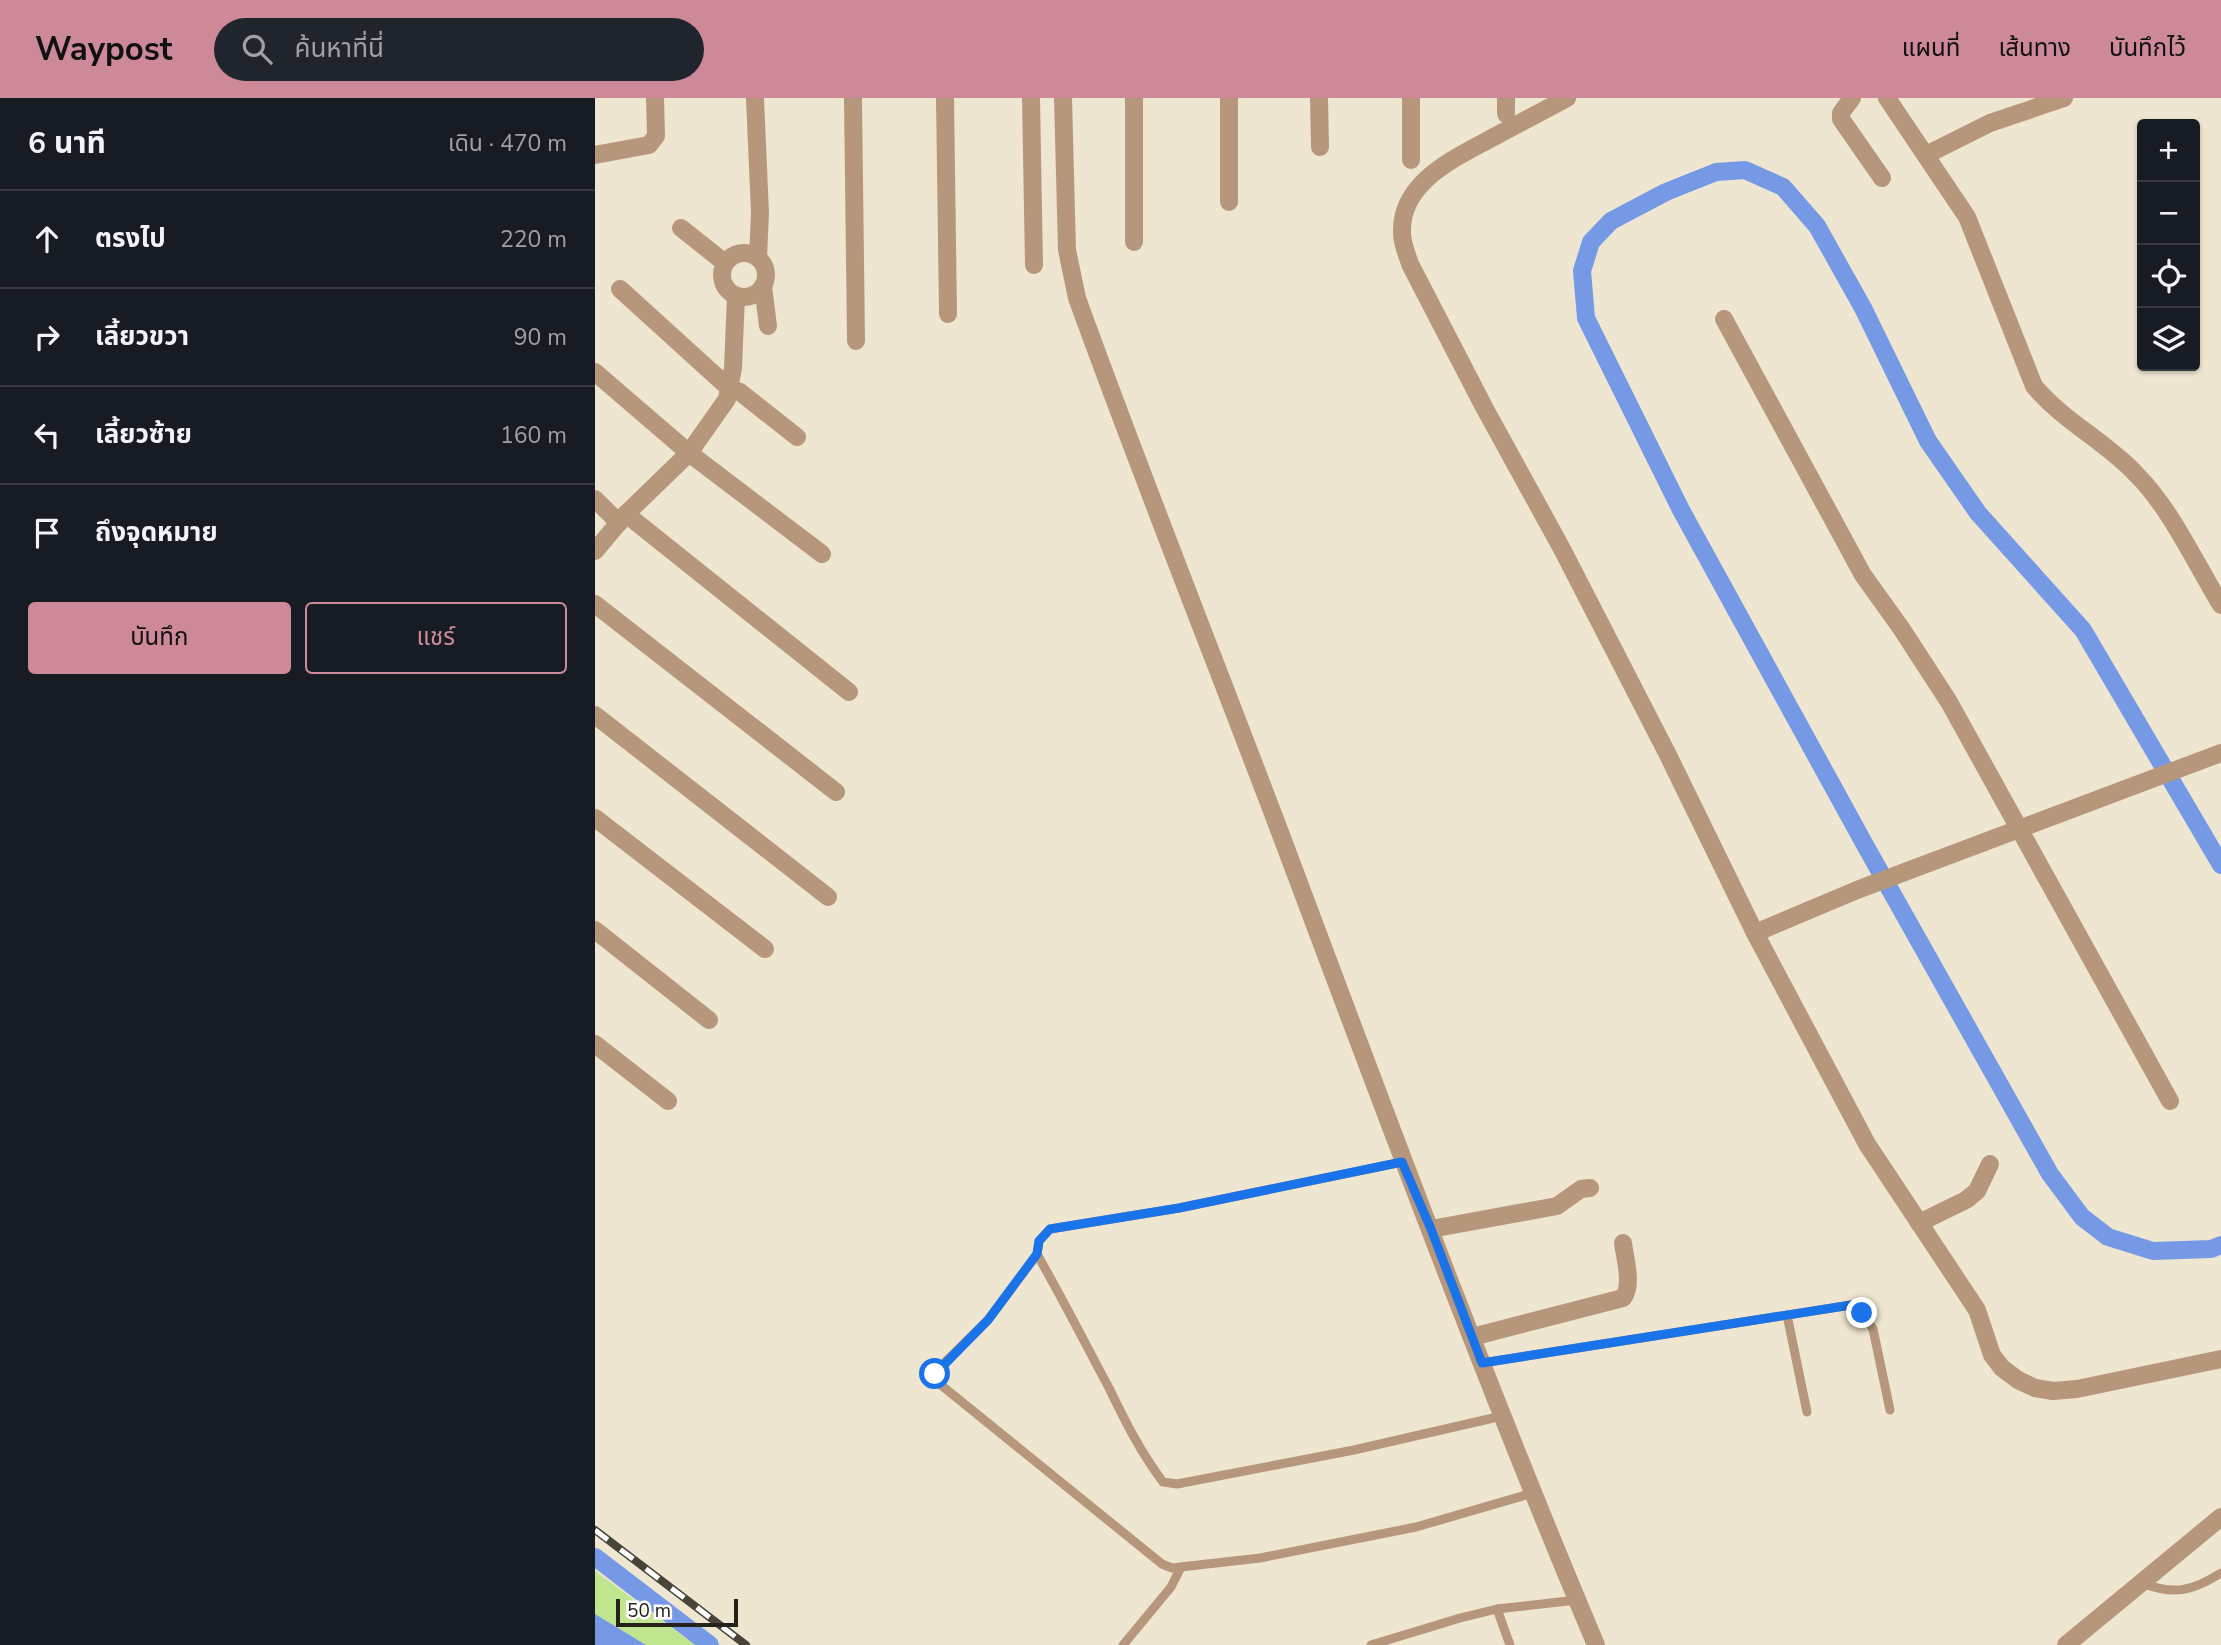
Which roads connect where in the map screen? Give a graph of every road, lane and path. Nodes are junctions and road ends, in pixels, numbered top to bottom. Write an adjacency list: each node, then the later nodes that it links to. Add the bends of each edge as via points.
1 (656, 98): 16 (street, via 656,136 649,145)
2 (755, 98): 23 (street)
3 (852, 98): 32 (street)
4 (945, 98): 29 (street)
5 (1031, 98): 25 (street)
6 (1063, 98): 57 (street, via 1067,250 1077,298)
7 (1134, 98): 22 (street)
8 (1229, 98): 20 (street)
9 (1319, 98): 15 (street)
10 (1411, 98): 18 (street)
11 (1567, 98): 51 (street, via 1434,171 1410,200 1404,216 1404,246 1667,753)
12 (1852, 98): 19 (street, via 1841,118)
13 (1887, 98): 17 (street)
14 (2055, 100): 17 (street, via 1990,123)
15 (1320, 147)
16 (595, 155)
17 (1926, 155): 42 (street, via 1967,217 2034,386 2153,492)
18 (1411, 160)
19 (1882, 178)
20 (1229, 202)
21 (681, 228): 24 (street)
22 (1134, 242)
23 (758, 258): 24 (street, via 737,254); 26 (street, via 765,269)
24 (725, 263): 28 (street, via 722,280)
25 (1034, 265)
26 (763, 286): 28 (street, via 750,297); 31 (street)
27 (620, 289): 34 (street)
28 (736, 296): 34 (street)
29 (948, 314)
30 (1724, 319): 48 (street, via 1863,575 1949,702)
31 (768, 326)
32 (856, 341)
33 (595, 372): 36 (street)
34 (729, 388): 35 (street); 36 (street, via 727,399)
35 (797, 437)
36 (689, 453): 38 (street); 40 (street)
37 (595, 499): 38 (street)
38 (623, 518): 39 (street); 43 (street)
39 (595, 551)
40 (822, 554)
41 (595, 604): 46 (street)
42 (2221, 605)
43 (849, 692)
44 (595, 715): 49 (street)
45 (2221, 753): 48 (street)
46 (836, 792)
47 (595, 818): 52 (street)
48 (2019, 828): 51 (street); 56 (street)
49 (828, 897)
50 (595, 930): 53 (street)
51 (1755, 933): 60 (street, via 1867,1144)
52 (765, 949)
53 (709, 1020)
54 (595, 1044): 55 (street)
55 (668, 1101)
56 (2170, 1101)
57 (1402, 1162): 61 (street); 63 (lane, via 1050,1229 1039,1241)
58 (1990, 1164): 60 (street, via 1977,1191)
59 (1590, 1188): 61 (street, via 1557,1206)
60 (1919, 1223): 66 (street, via 1976,1310 1992,1355 2002,1368 2035,1388 2077,1390)
61 (1431, 1229): 65 (street)
62 (1623, 1243): 65 (street, via 1628,1278 1623,1298)
63 (1037, 1254): 70 (lane, via 1128,1427 1163,1482 1177,1484); 73 (lane, via 988,1320 940,1367 936,1381 1162,1564)
64 (1787, 1315): 67 (lane); 68 (lane, via 1851,1305 1862,1313 1873,1329); 69 (lane)
65 (1472, 1336): 67 (street)
66 (2221, 1359)
67 (1482, 1363): 70 (street)
68 (1891, 1410)
69 (1807, 1412)
70 (1502, 1416): 71 (street)
71 (1533, 1493): 73 (lane, via 1416,1527 1260,1558); 76 (street)
72 (2221, 1517): 75 (street)
73 (1181, 1567): 79 (lane, via 1171,1587)
74 (2221, 1573): 75 (lane, via 2186,1590 2164,1591)
75 (2140, 1583): 83 (street)
76 (1577, 1600): 77 (lane); 82 (street)
77 (1497, 1609): 78 (lane); 81 (lane)
78 (1383, 1643): 80 (lane)
79 (1123, 1645)
80 (1371, 1645)
81 (1510, 1645)
82 (1596, 1645)
83 (2066, 1645)

